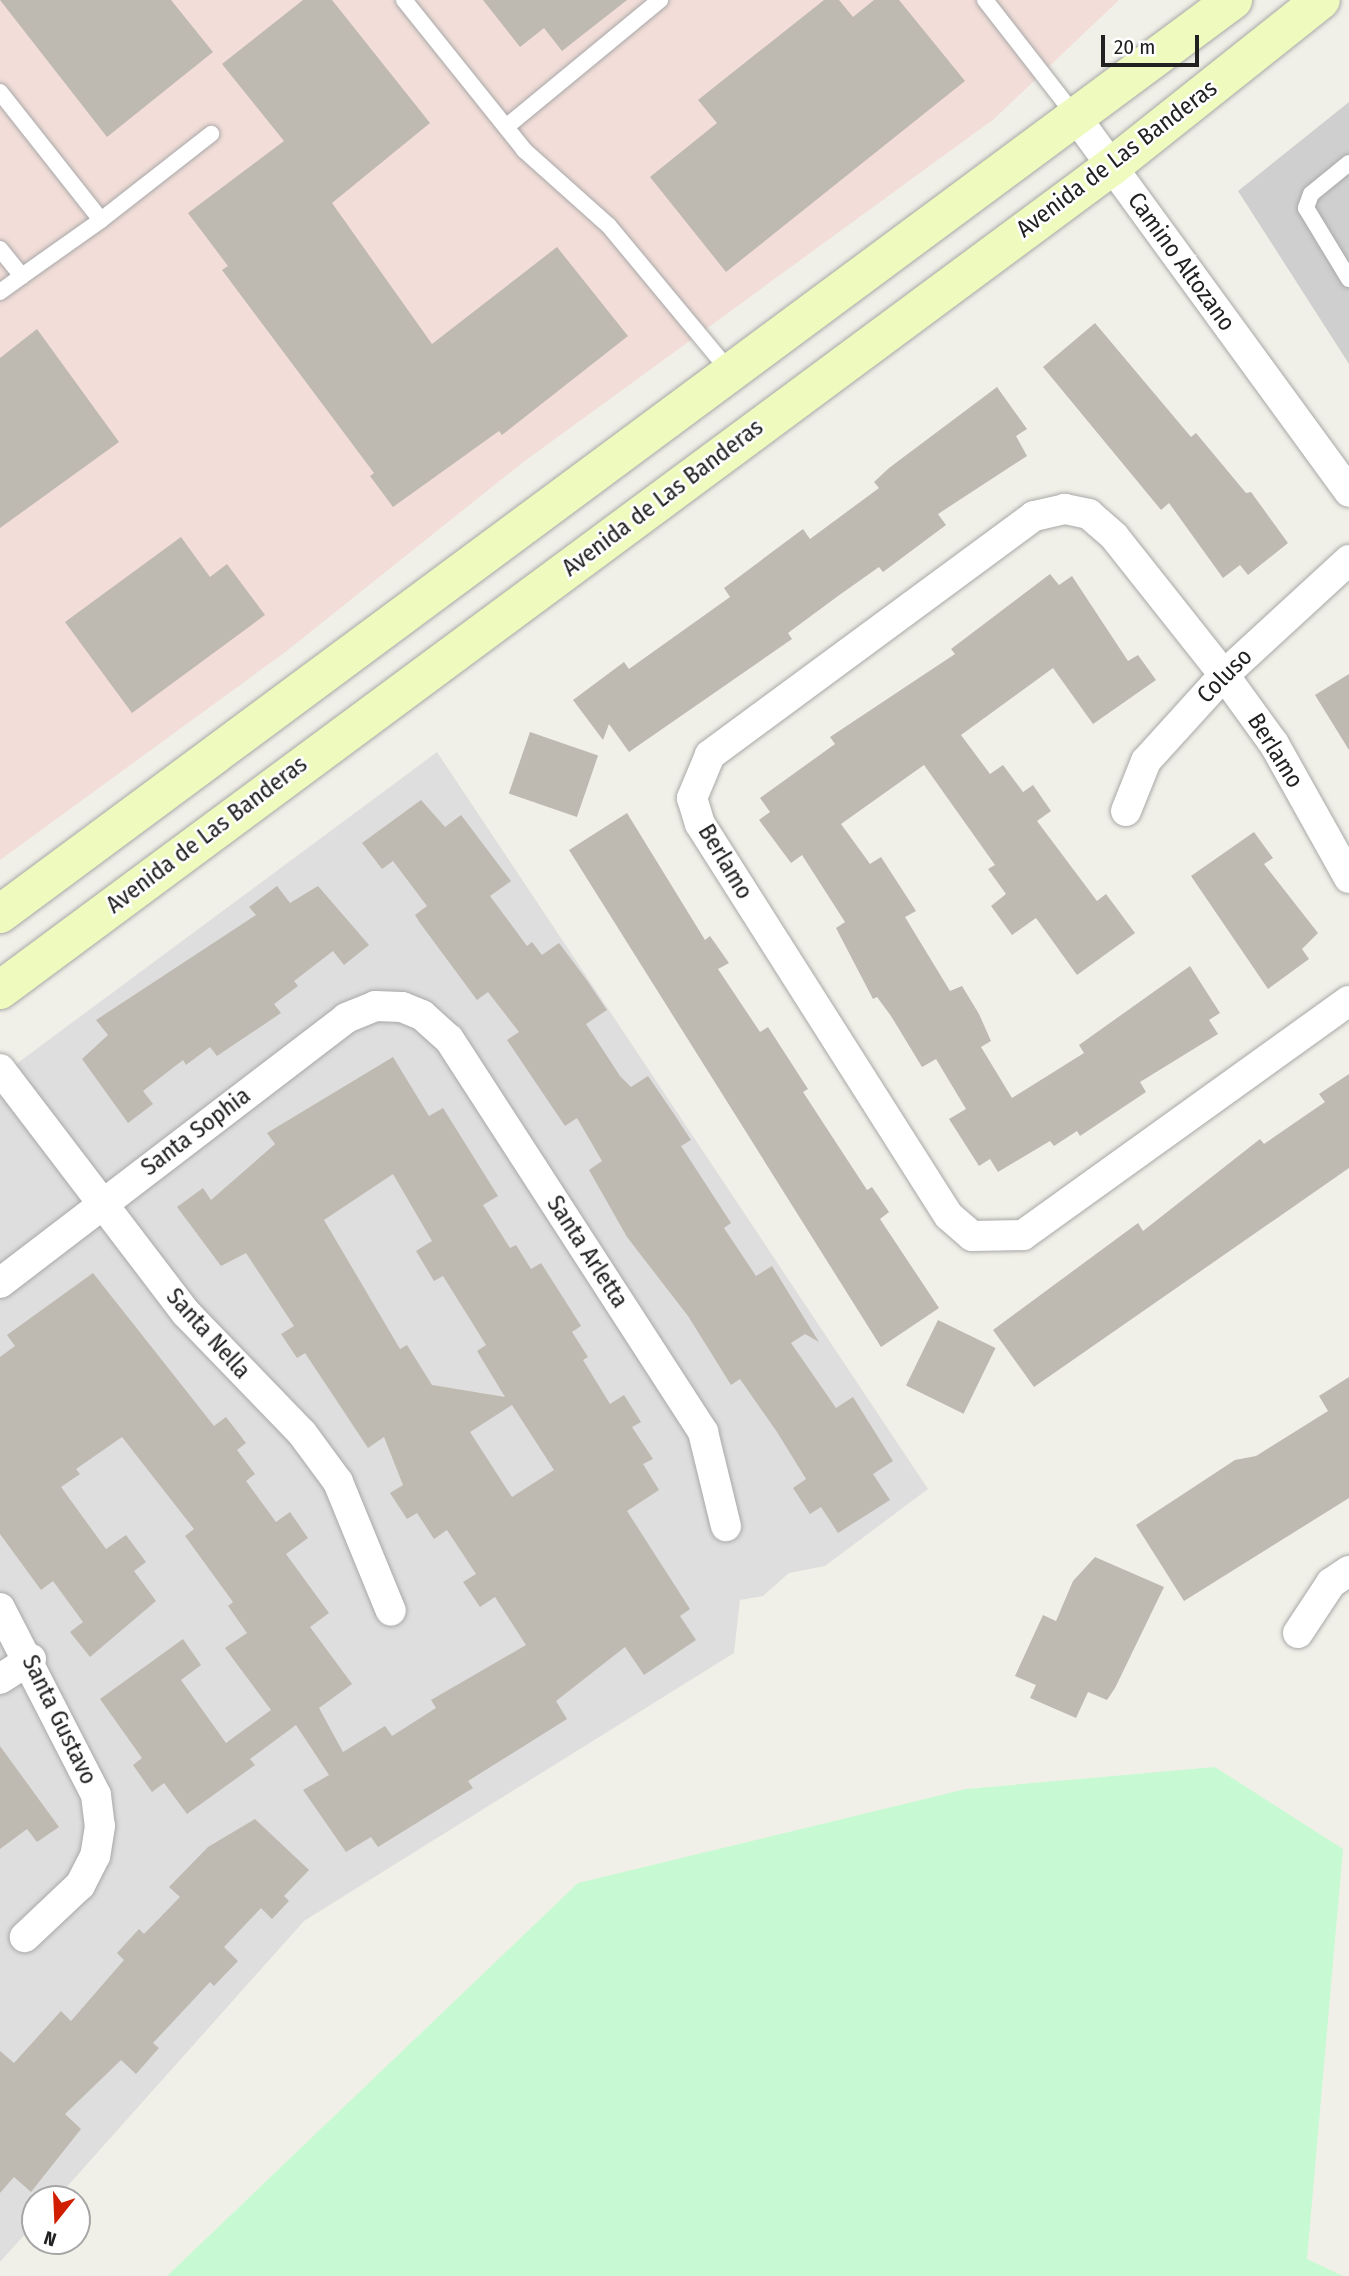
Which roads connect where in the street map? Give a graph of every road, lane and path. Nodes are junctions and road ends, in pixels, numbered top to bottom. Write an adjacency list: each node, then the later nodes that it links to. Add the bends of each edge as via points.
1 (404, 0): 8 (lane)
2 (660, 0): 8 (lane)
3 (985, 0): 7 (lane, Camino Altozano)
4 (1233, 0): 7 (main road)
5 (1321, 0): 11 (main road, Avenida de Las Banderas)
6 (0, 92): 12 (lane)
7 (1078, 120): 11 (street, Camino Altozano); 17 (main road)
8 (506, 127): 17 (lane, via 524,150 609,226)
9 (211, 134): 12 (lane)
10 (1349, 163): 15 (lane, via 1311,194 1306,208)
11 (1111, 167): 18 (street, Camino Altozano); 24 (main road, Avenida de Las Banderas)
12 (101, 220): 14 (lane)
13 (0, 249): 14 (lane)
14 (22, 276): 16 (lane)
15 (1349, 279)
16 (0, 292)
17 (733, 374): 23 (main road)
18 (1349, 492)
19 (1349, 560): 20 (street, Coluso)
20 (1224, 675): 21 (street, Coluso, via 1146,761); 22 (street, Berlamo, via 1274,744); 25 (street, Berlamo, via 1114,536 1089,513 1065,509 1034,516 710,755 697,774 692,798 700,824 934,1193 972,1236 1023,1235)
21 (1126, 811)
22 (1349, 878)
23 (0, 915)
24 (0, 990)
25 (1349, 1001)
26 (402, 1007): 28 (street, Santa Sophia, via 375,1006 346,1018); 30 (street, Santa Arletta, via 422,1015 449,1039 703,1432)
27 (0, 1069): 28 (street, Santa Nella)
28 (103, 1203): 29 (street, Santa Sophia); 33 (street, Santa Nella, via 186,1313 302,1433 338,1482)
29 (0, 1283)
30 (726, 1526)
31 (1349, 1571): 34 (street, via 1331,1583)
32 (0, 1608): 35 (street, Santa Gustavo)
33 (391, 1611)
34 (1298, 1633)
35 (31, 1659): 36 (street); 37 (street, Santa Gustavo, via 96,1795 100,1826 95,1856 80,1885)
36 (0, 1679)
37 (25, 1937)

